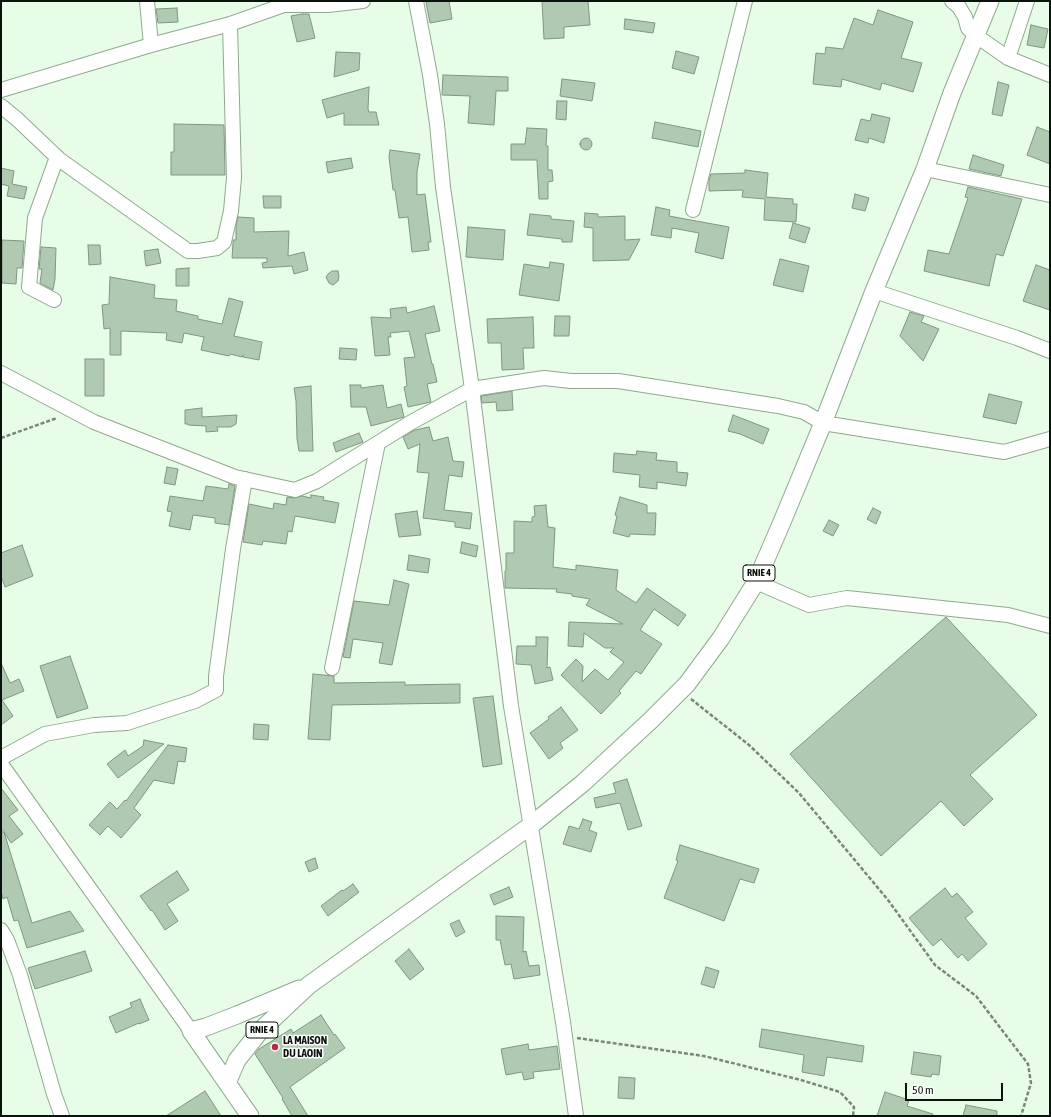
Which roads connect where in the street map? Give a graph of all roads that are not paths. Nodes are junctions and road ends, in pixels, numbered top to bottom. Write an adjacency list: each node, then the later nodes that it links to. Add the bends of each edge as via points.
1 (147, 1): 10 (street)
2 (363, 1): 8 (street, via 328,5 284,5)
3 (416, 1): 23 (street, via 431,82 443,187)
4 (745, 1): 18 (street)
5 (952, 1): 9 (street, via 959,7 968,28)
6 (990, 1): 9 (main road, RNIE 4)
7 (1027, 1): 11 (street)
8 (230, 24): 10 (street); 15 (street, via 234,178 231,211 224,242 216,248 188,251)
9 (975, 35): 11 (street); 16 (main road, RNIE 4)
10 (151, 45): 13 (street)
11 (1008, 58): 12 (street)
12 (1050, 75)
13 (1, 90)
14 (1, 106): 15 (street)
15 (57, 157): 20 (street, via 34,218 28,287)
16 (925, 169): 17 (street); 19 (main road, RNIE 4)
17 (1050, 195)
18 (693, 210)
19 (874, 291): 21 (street); 24 (main road, RNIE 4)
20 (54, 300)
21 (1050, 351)
22 (1, 372): 27 (street, via 94,422)
23 (472, 389): 24 (street, via 544,378 618,381 778,406 804,412); 26 (street); 33 (street, via 511,706)
24 (823, 423): 25 (street, via 1004,452); 28 (main road, RNIE 4)
25 (1050, 439)
26 (378, 443): 27 (street, via 317,481 295,490); 30 (street)
27 (245, 479): 31 (street, via 233,549 216,690 195,701 127,723 94,725 45,734)
28 (756, 582): 29 (street, via 809,605 847,598 1008,614); 33 (main road, RNIE 4, via 722,638 681,690 583,783)
29 (1050, 626)
30 (332, 668)
31 (1, 758)
32 (1, 764): 36 (street)
33 (530, 826): 35 (main road, RNIE 4); 40 (street)
34 (3, 937): 38 (street, via 20,975)
35 (308, 985): 36 (main road, RNIE 4); 37 (main road, RNIE 4, via 260,1031 237,1060)
36 (191, 1031): 37 (main road)
37 (227, 1084): 39 (main road)
38 (62, 1116)
39 (250, 1116)
40 (576, 1116)

